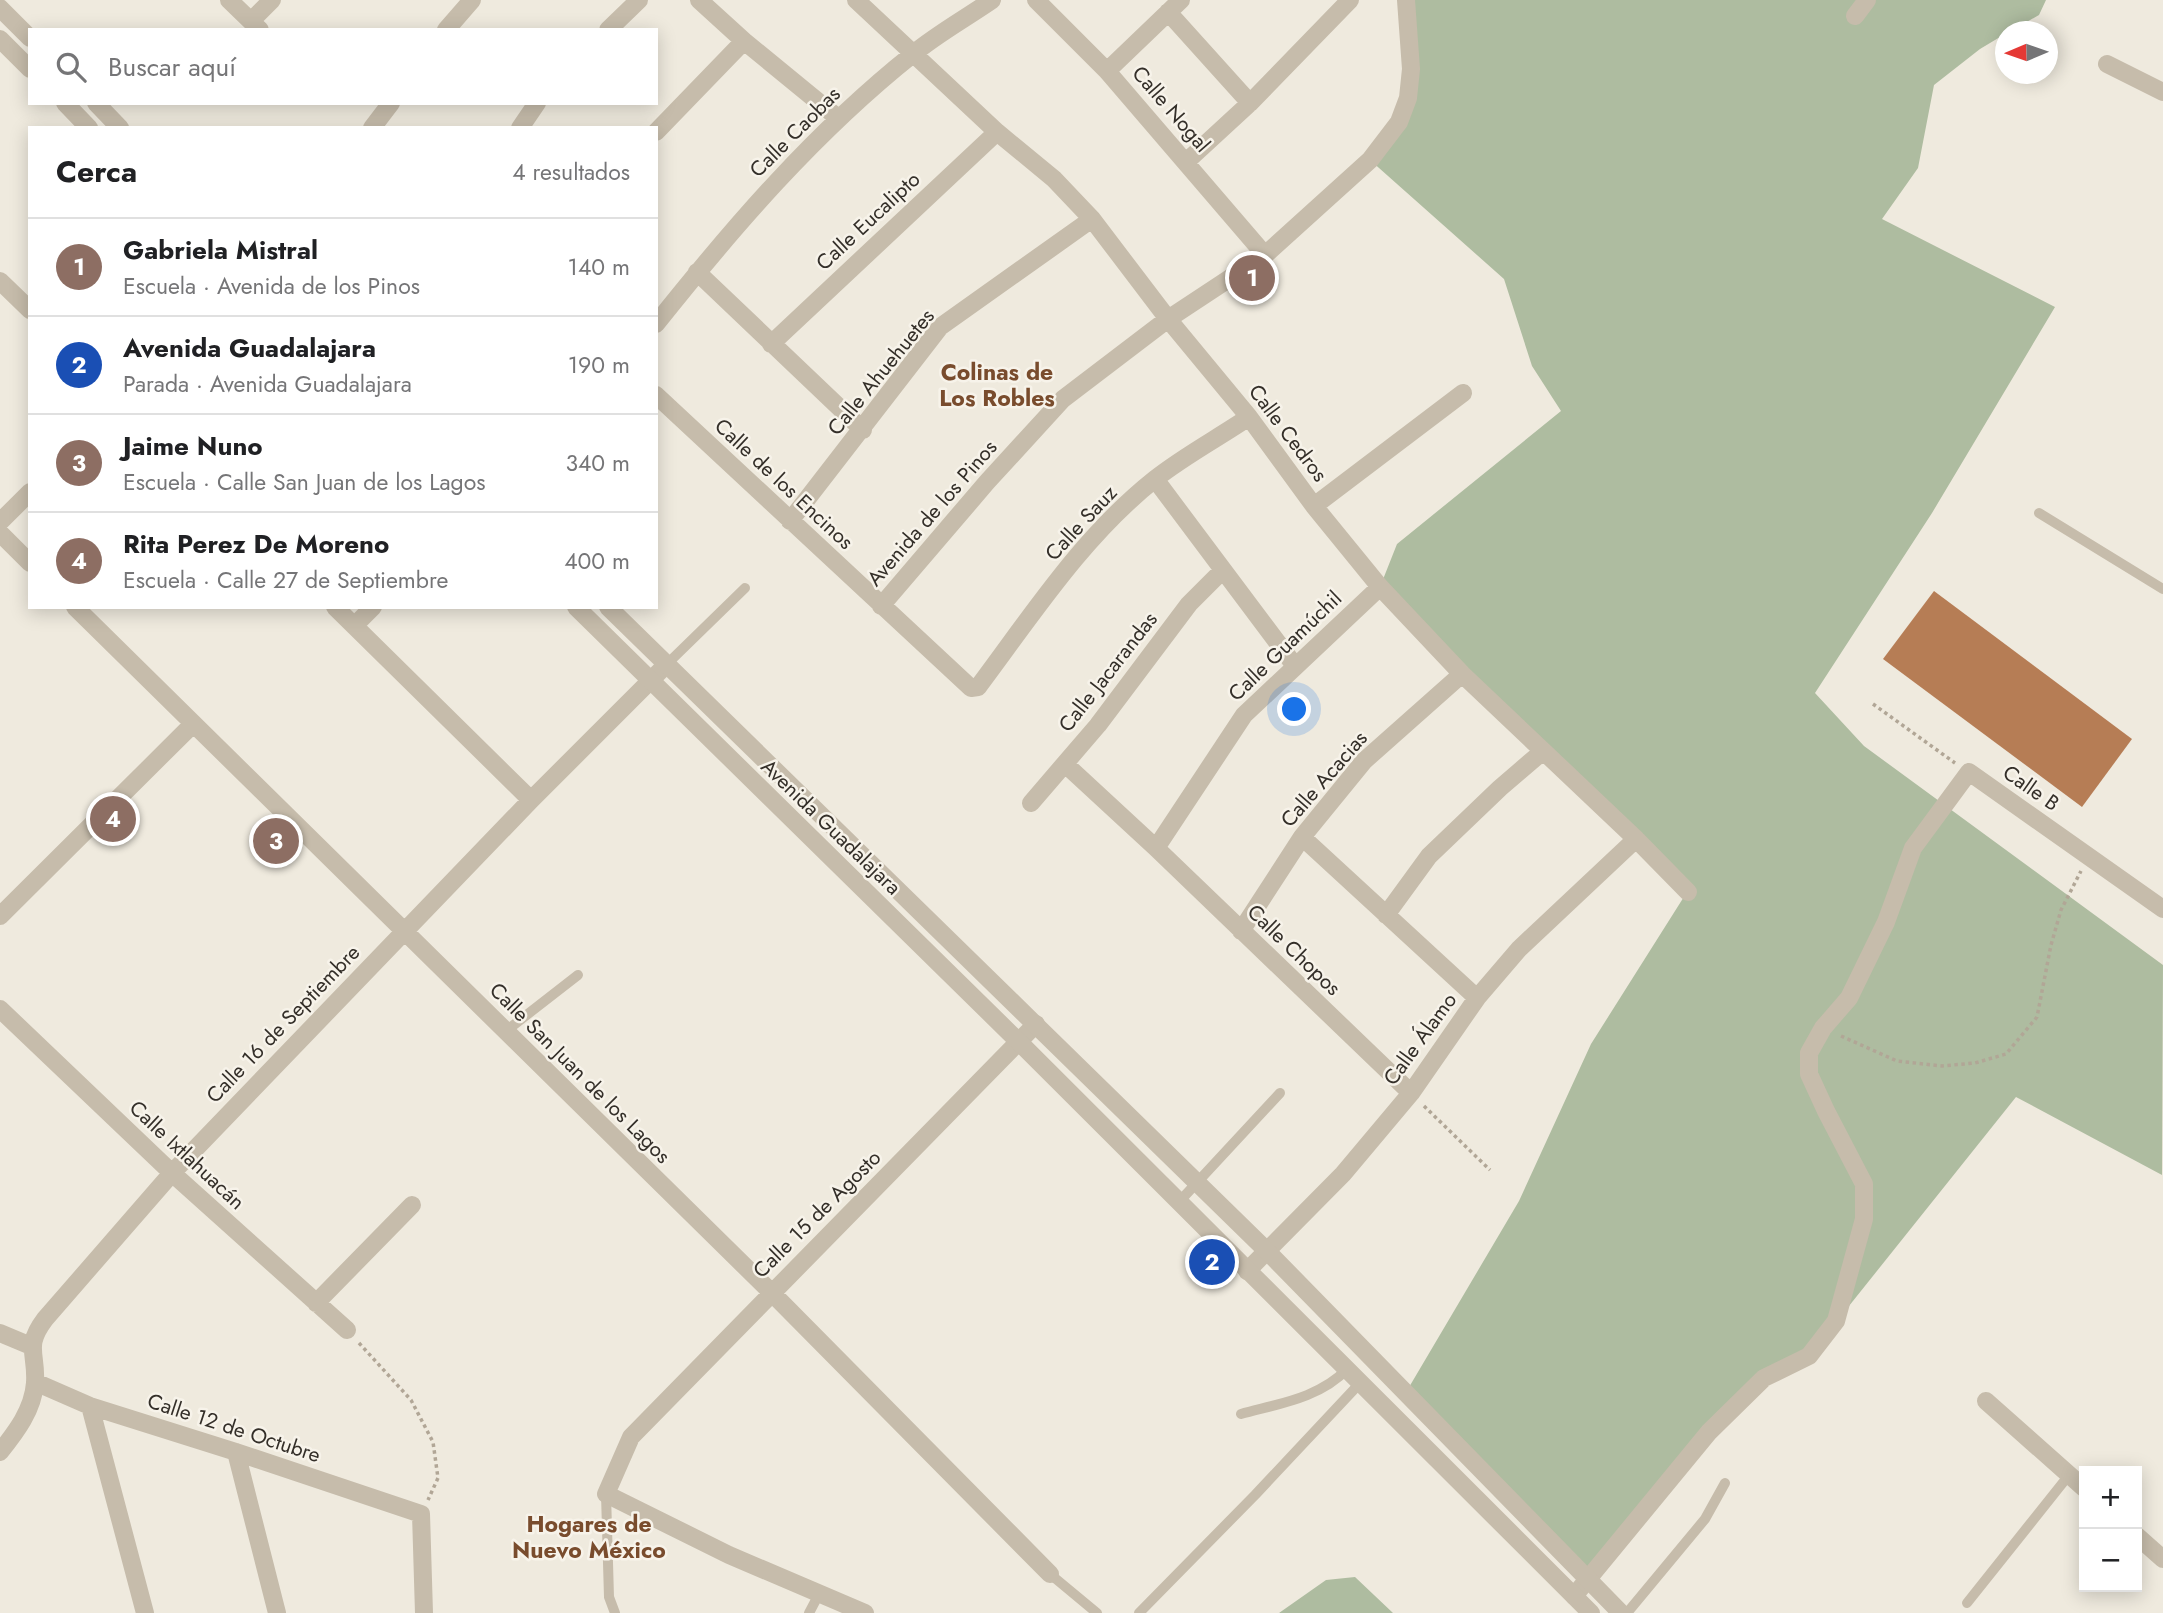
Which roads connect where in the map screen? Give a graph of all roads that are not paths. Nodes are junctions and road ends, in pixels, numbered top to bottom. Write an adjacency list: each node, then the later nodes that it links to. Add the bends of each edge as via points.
1 (229, 0): 15 (street)
2 (272, 0): 15 (street)
3 (472, 0): 16 (street)
4 (639, 0): 17 (street)
5 (699, 0): 20 (street)
6 (856, 0): 21 (street, Calle Cedros)
7 (992, 0): 21 (street, Calle Caobas)
8 (1036, 0): 24 (street, Calle Nogal)
9 (1350, 0): 26 (street)
10 (1406, 0): 40 (street, Avenida de los Pinos, via 1411,69 1399,122 1348,182)
11 (1867, 0): 14 (street)
12 (1175, 6): 24 (street); 26 (street)
13 (0, 8): 18 (street)
14 (1855, 16)
15 (256, 25)
16 (448, 28)
17 (610, 28)
18 (28, 36)
19 (0, 39): 23 (street)
20 (744, 41): 31 (street); 36 (street)
21 (914, 53): 31 (street, Calle Caobas); 37 (street, Calle Cedros)
22 (2107, 64): 25 (street)
23 (28, 67)
24 (1107, 71): 38 (street, Calle Nogal)
25 (2163, 92)
26 (1250, 103): 38 (street)
27 (67, 105): 32 (street)
28 (98, 105): 33 (street)
29 (389, 105): 34 (street)
30 (536, 105): 35 (street)
31 (838, 118): 41 (street, Calle Caobas)
32 (87, 126)
33 (118, 126)
34 (374, 126)
35 (521, 126)
36 (658, 130)
37 (997, 132): 39 (street, Calle Cedros, via 1054,179); 46 (street, Calle Eucalipto)
38 (1187, 161): 40 (street, Calle Nogal)
39 (1092, 219): 44 (street, Calle Cedros); 50 (street, Calle Ahuehuetes, via 940,327)
40 (1265, 254): 44 (street, Avenida de los Pinos)
41 (697, 272): 45 (street, Calle Caobas); 46 (street)
42 (0, 281): 43 (street)
43 (28, 308)
44 (1168, 319): 49 (street, Calle Cedros); 63 (street, Avenida de los Pinos, via 1050,412)
45 (658, 321)
46 (771, 344): 50 (street)
47 (1464, 393): 53 (street)
48 (658, 397): 56 (street, Calle de los Encinos)
49 (1249, 417): 51 (street, Calle Sauz); 53 (street, Calle Cedros)
50 (863, 430): 56 (street, Calle Ahuehuetes)
51 (1155, 479): 59 (street); 74 (street, Calle Sauz, via 1078,554)
52 (28, 494): 55 (street)
53 (1314, 506): 60 (street, Calle Cedros)
54 (2039, 513): 62 (lane)
55 (0, 522)
56 (790, 522): 63 (street, Calle de los Encinos)
57 (0, 533): 58 (street)
58 (28, 560)
59 (1223, 570): 71 (street); 77 (street, Calle Jacarandas, via 1189,604)
60 (1380, 587): 71 (street, Calle Guamúchil); 72 (street, Calle Cedros)
61 (745, 588): 70 (lane)
62 (2163, 589)
63 (881, 606): 74 (street, Calle de los Encinos)
64 (77, 609): 75 (street, Calle San Juan de los Lagos)
65 (337, 609): 69 (street)
66 (371, 609): 69 (street)
67 (578, 609): 73 (street, Avenida Guadalajara)
68 (610, 609): 70 (street, Avenida Guadalajara)
69 (354, 626): 79 (street)
70 (666, 665): 73 (street, Calle 16 de Septiembre); 78 (street, Avenida Guadalajara)
71 (1295, 666): 84 (street, Calle Guamúchil, via 1244,715)
72 (1462, 674): 76 (street, Calle Cedros); 82 (street, Calle Acacias, via 1364,761)
73 (651, 680): 79 (street, Calle 16 de Septiembre); 81 (street, Avenida Guadalajara)
74 (975, 688)
75 (192, 725): 89 (street); 91 (street, Calle San Juan de los Lagos)
76 (1542, 752): 83 (street, Calle Cedros); 88 (street, via 1429,856)
77 (1065, 764): 80 (street, Calle Jacarandas); 84 (street, Calle Chopos)
78 (800, 795): 81 (street); 86 (street, Avenida Guadalajara)
79 (531, 800): 91 (street, Calle 16 de Septiembre)
80 (1031, 803)
81 (782, 811): 90 (street, Avenida Guadalajara)
82 (1302, 837): 88 (street); 92 (street, Calle Acacias)
83 (1636, 839): 85 (street, Calle Cedros); 94 (street, Calle Álamo, via 1540,928)
84 (1156, 848): 92 (street, Calle Chopos)
85 (1688, 892)
86 (918, 909): 90 (street); 96 (street, Avenida Guadalajara)
87 (2163, 909): 129 (street, Calle B, via 1969,772 1913,848 1886,922 1850,998 1823,1028 1809,1053 1809,1074 1864,1184 1864,1219 1836,1321 1809,1356 1764,1378 1709,1432)
88 (1386, 915): 94 (street)
89 (0, 916)
90 (901, 927): 98 (street, Avenida Guadalajara)
91 (404, 931): 97 (street, Calle San Juan de los Lagos); 103 (street, Calle 16 de Septiembre)
92 (1241, 932): 100 (street, Calle Chopos)
93 (578, 975): 97 (lane)
94 (1477, 998): 100 (street, Calle Álamo)
95 (0, 1009): 103 (street, Calle Ixtlahuacán)
96 (1036, 1024): 98 (street, Calle 15 de Agosto); 101 (street, Avenida Guadalajara)
97 (506, 1031): 109 (street, Calle San Juan de los Lagos)
98 (1018, 1042): 102 (street, Avenida Guadalajara); 109 (street, Calle 15 de Agosto)
99 (1280, 1093): 104 (lane)
100 (1411, 1093): 107 (street, Calle Álamo, via 1342,1174)
101 (1155, 1141): 102 (street); 104 (street, Avenida Guadalajara)
102 (1135, 1159): 105 (street, Avenida Guadalajara)
103 (172, 1173): 110 (street, Calle Ixtlahuacán); 113 (street, Calle 16 de Septiembre, via 45,1319)
104 (1198, 1183): 105 (lane); 107 (street, Avenida Guadalajara)
105 (1178, 1203): 108 (street, Avenida Guadalajara)
106 (412, 1205): 110 (street)
107 (1266, 1250): 108 (street, Calle Álamo); 129 (street, Avenida Guadalajara)
108 (1247, 1271): 114 (street, Avenida Guadalajara)
109 (772, 1293): 125 (street, Calle 15 de Agosto, via 631,1437); 128 (street, Calle San Juan de los Lagos)
110 (316, 1303): 111 (street, Calle Ixtlahuacán)
111 (347, 1330)
112 (0, 1333): 113 (street)
113 (32, 1346): 115 (street)
114 (1347, 1368): 116 (street, Avenida Guadalajara); 119 (lane, via 1336,1380 1298,1399)
115 (35, 1382): 118 (street, Calle 12 de Octubre); 120 (street, via 22,1423)
116 (1361, 1382): 131 (street, Avenida Guadalajara); 140 (lane)
117 (1986, 1401): 122 (street)
118 (90, 1406): 121 (street, Calle 12 de Octubre); 133 (street)
119 (1241, 1414)
120 (0, 1452)
121 (236, 1452): 134 (street); 135 (street, Calle 12 de Octubre, via 421,1514)
122 (2069, 1475): 124 (street); 132 (lane)
123 (1726, 1482): 143 (lane, via 1705,1520)
124 (2079, 1484)
125 (606, 1494): 130 (street); 136 (lane, via 609,1597)
126 (2142, 1540): 127 (street)
127 (2163, 1559)
128 (1050, 1574): 139 (lane)
129 (1590, 1579): 131 (street); 142 (street, Avenida Guadalajara)
130 (819, 1594): 137 (lane); 138 (street)
131 (1574, 1596): 141 (street, Avenida Guadalajara)
132 (1967, 1603)
133 (145, 1613)
134 (277, 1613)
135 (424, 1613)
136 (615, 1613)
137 (809, 1613)
138 (865, 1613)
139 (1097, 1613)
140 (1139, 1613)
141 (1591, 1613)
142 (1621, 1613)
143 (1627, 1613)

